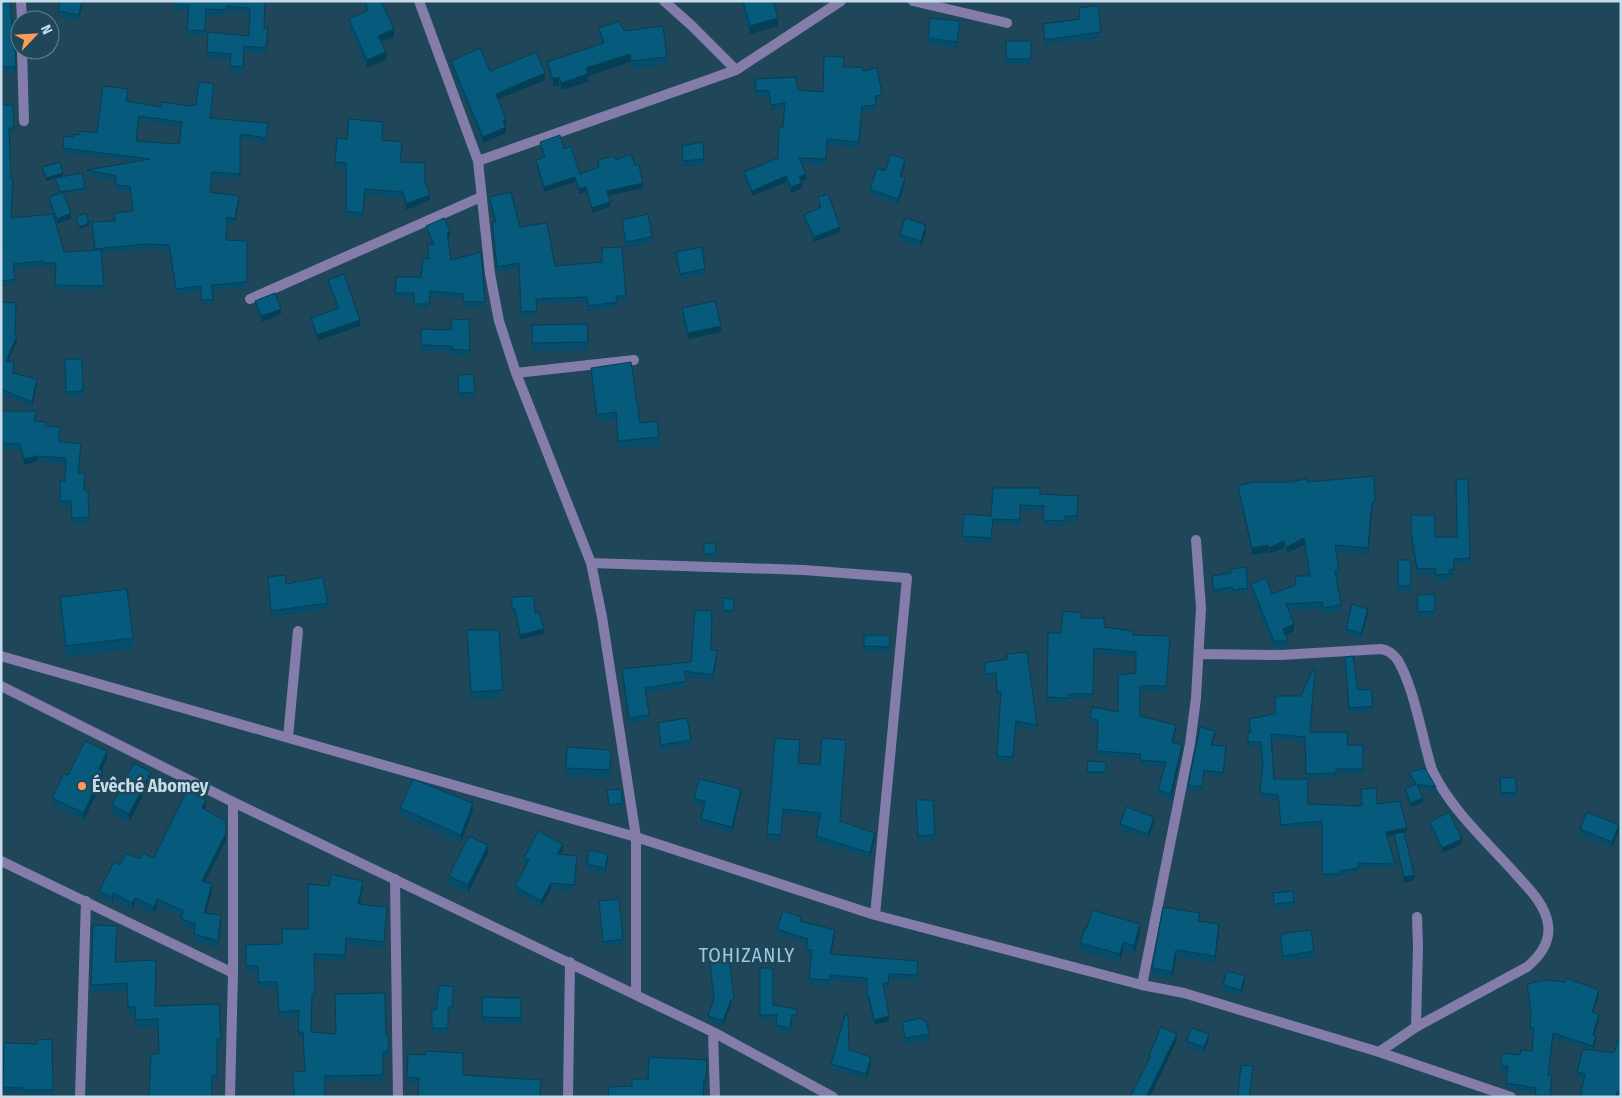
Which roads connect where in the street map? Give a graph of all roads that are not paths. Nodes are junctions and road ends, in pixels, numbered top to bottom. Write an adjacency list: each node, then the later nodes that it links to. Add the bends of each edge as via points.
1 (420, 1): 9 (street)
2 (664, 1): 7 (street)
3 (841, 1): 7 (street)
4 (913, 1): 5 (street)
5 (1007, 23)
6 (22, 60): 8 (street)
7 (736, 70): 9 (street)
8 (24, 121)
9 (478, 161): 10 (street)
10 (481, 197): 11 (street); 13 (street, via 499,321)
11 (250, 299)
12 (634, 360): 13 (street)
13 (516, 373): 15 (street)
14 (1196, 540): 17 (street, via 1201,608)
15 (591, 563): 22 (street); 26 (street, via 804,570 906,578)
16 (298, 631): 20 (street)
17 (1200, 654): 30 (street, via 1190,744); 32 (street, via 1281,655 1381,649 1391,653 1397,659 1406,682 1437,782 1542,908 1549,926 1547,941 1540,955 1528,967)
18 (1, 656): 20 (street)
19 (1, 686): 21 (street)
20 (288, 737): 22 (street)
21 (233, 802): 24 (street); 29 (street)
22 (636, 837): 26 (street); 31 (street)
23 (1, 861): 25 (street)
24 (395, 879): 28 (street); 38 (street)
25 (86, 901): 29 (street); 36 (street)
26 (875, 915): 30 (street)
27 (1416, 916): 32 (street)
28 (570, 962): 31 (street); 39 (street)
29 (233, 973): 37 (street)
30 (1142, 985): 34 (street, via 1184,993)
31 (636, 994): 33 (street)
32 (1416, 1027): 34 (street)
33 (713, 1032): 40 (street); 41 (street)
34 (1379, 1052): 35 (street)
35 (1484, 1092): 42 (street)
36 (80, 1097)
37 (230, 1097)
38 (398, 1097)
39 (568, 1097)
40 (714, 1097)
41 (833, 1097)
42 (1511, 1097)

